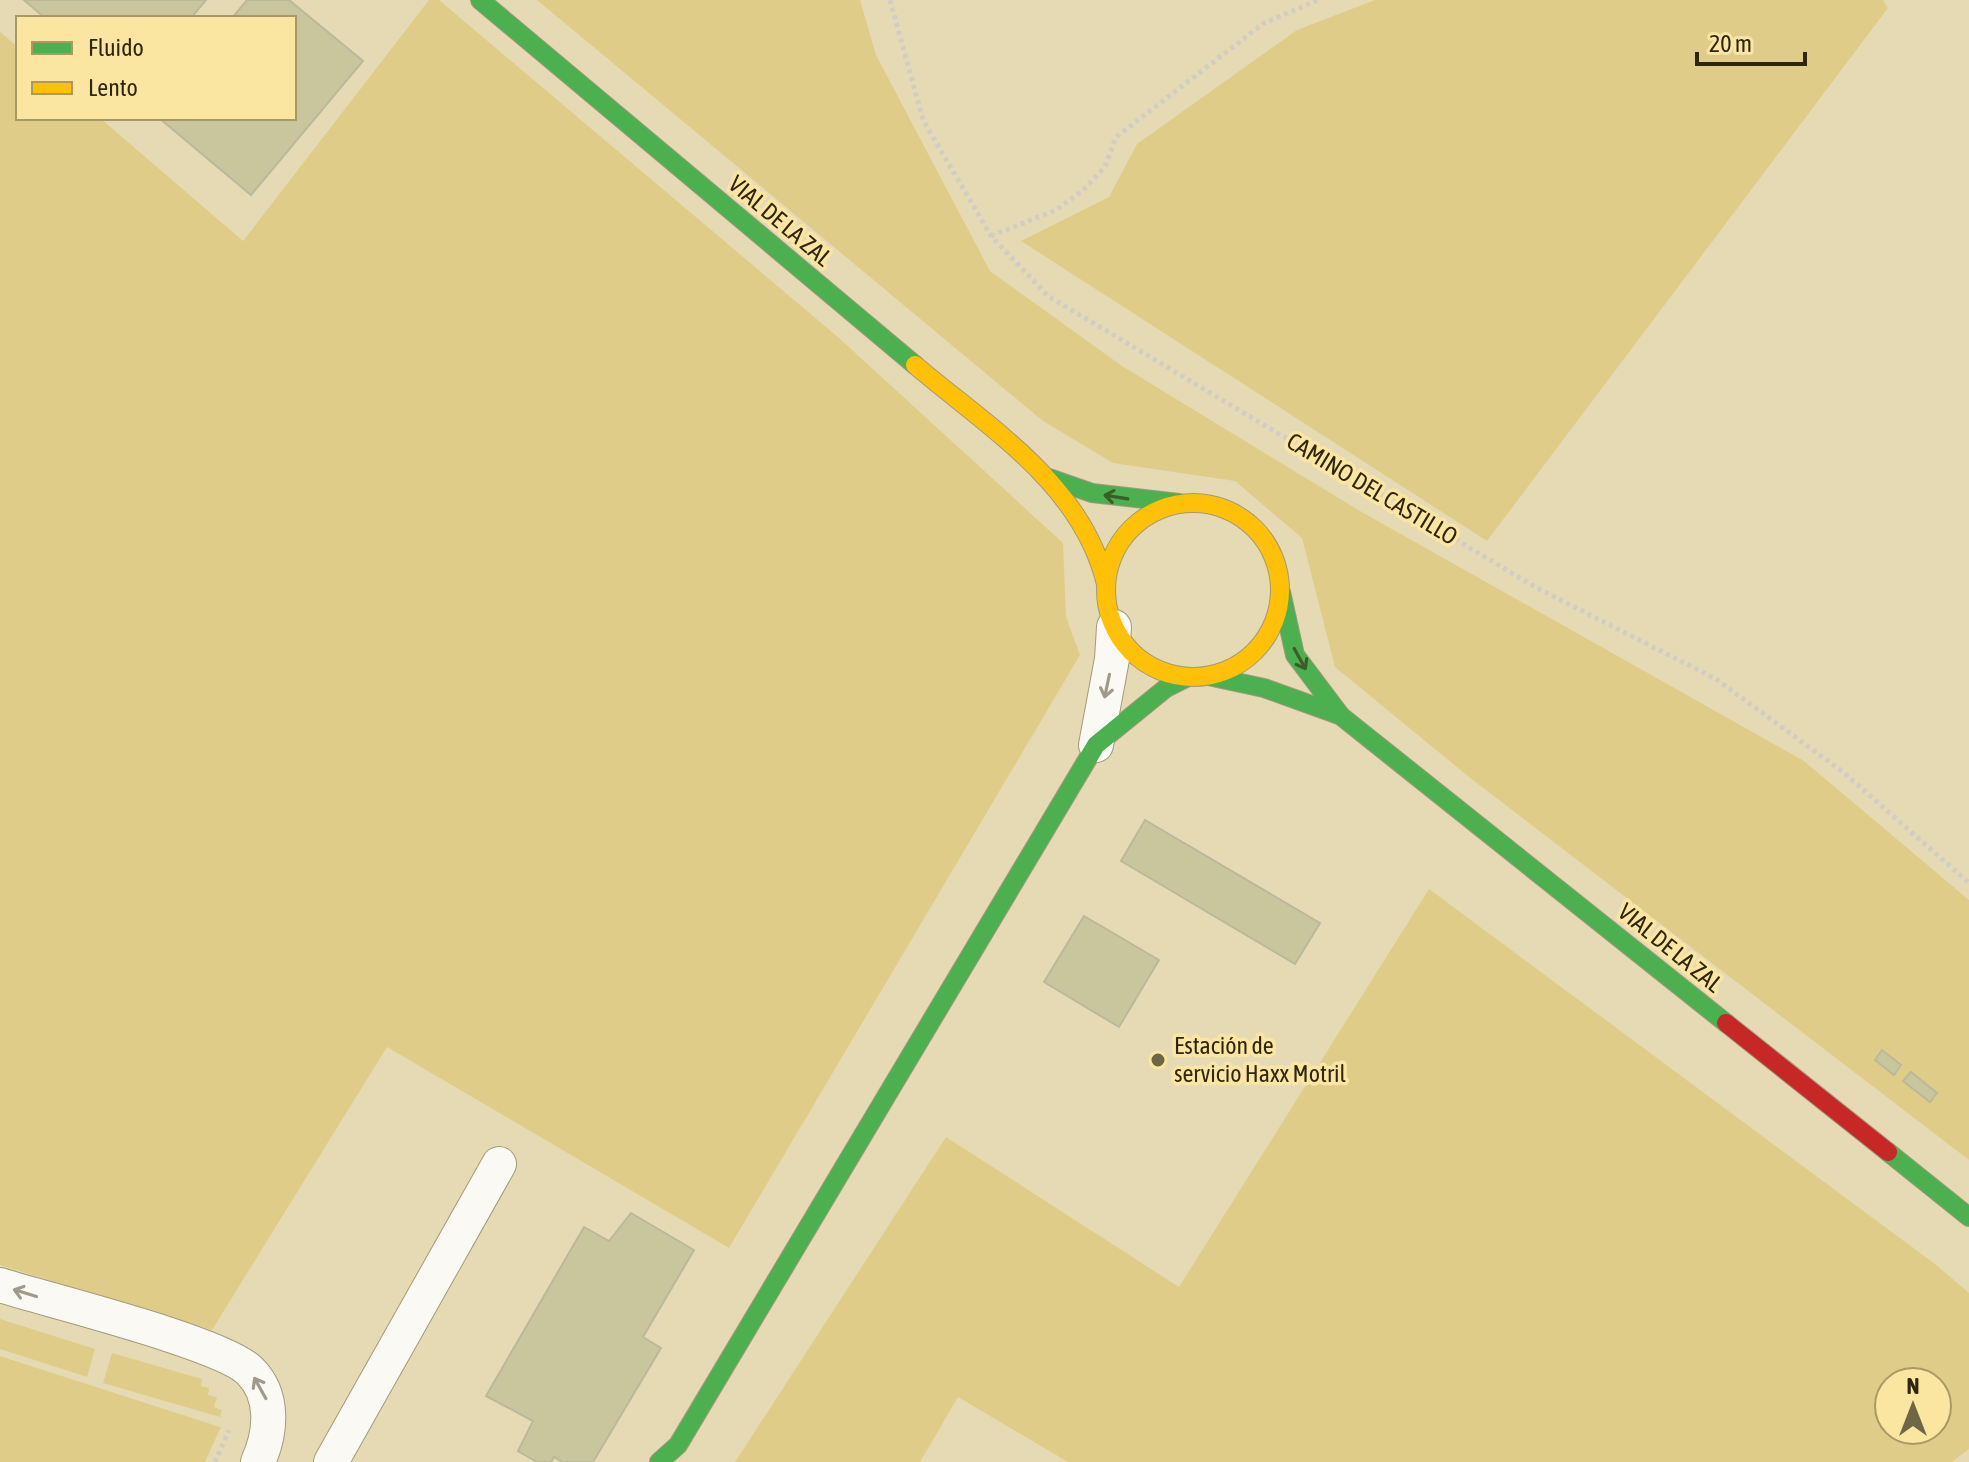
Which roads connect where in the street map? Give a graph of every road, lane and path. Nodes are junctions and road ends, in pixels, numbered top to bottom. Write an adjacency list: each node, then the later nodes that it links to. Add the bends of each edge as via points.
1 (480, 0): 5 (street, VIAL DE LA ZAL)
2 (890, 0): 4 (path, CAMINO DEL CASTILLO, via 923,120)
3 (1318, 0): 4 (path, via 1264,23 1116,137 1105,167 1056,210)
4 (991, 236): 14 (path, CAMINO DEL CASTILLO, via 1048,296 1537,588 1716,679 1843,772)
5 (1049, 478): 6 (street, VIAL DE LA ZAL, one-way to 5, via 1092,493); 7 (street, VIAL DE LA ZAL, via 1085,522 1100,551)
6 (1185, 503): 7 (street, via 1147,517 1131,530 1118,546); 8 (street, via 1216,507 1244,520 1271,552)
7 (1106, 584): 9 (street)
8 (1281, 592): 10 (street, via 1278,612 1260,647 1245,661); 12 (street, VIAL DE LA ZAL, one-way to 12, via 1295,655)
9 (1114, 627): 11 (street, via 1137,657 1169,674); 13 (street, one-way to 13)
10 (1208, 676): 11 (street); 12 (street, VIAL DE LA ZAL, via 1264,688)
11 (1188, 677): 13 (street, via 1166,688)
12 (1341, 716): 16 (street, VIAL DE LA ZAL)
13 (1096, 745): 18 (street)
14 (1969, 883)
15 (499, 1164): 20 (street)
16 (1969, 1217)
17 (0, 1285): 19 (street, one-way to 17, via 269,1437 267,1396 249,1370 207,1348)
18 (670, 1456)
19 (258, 1462)
20 (331, 1462)

